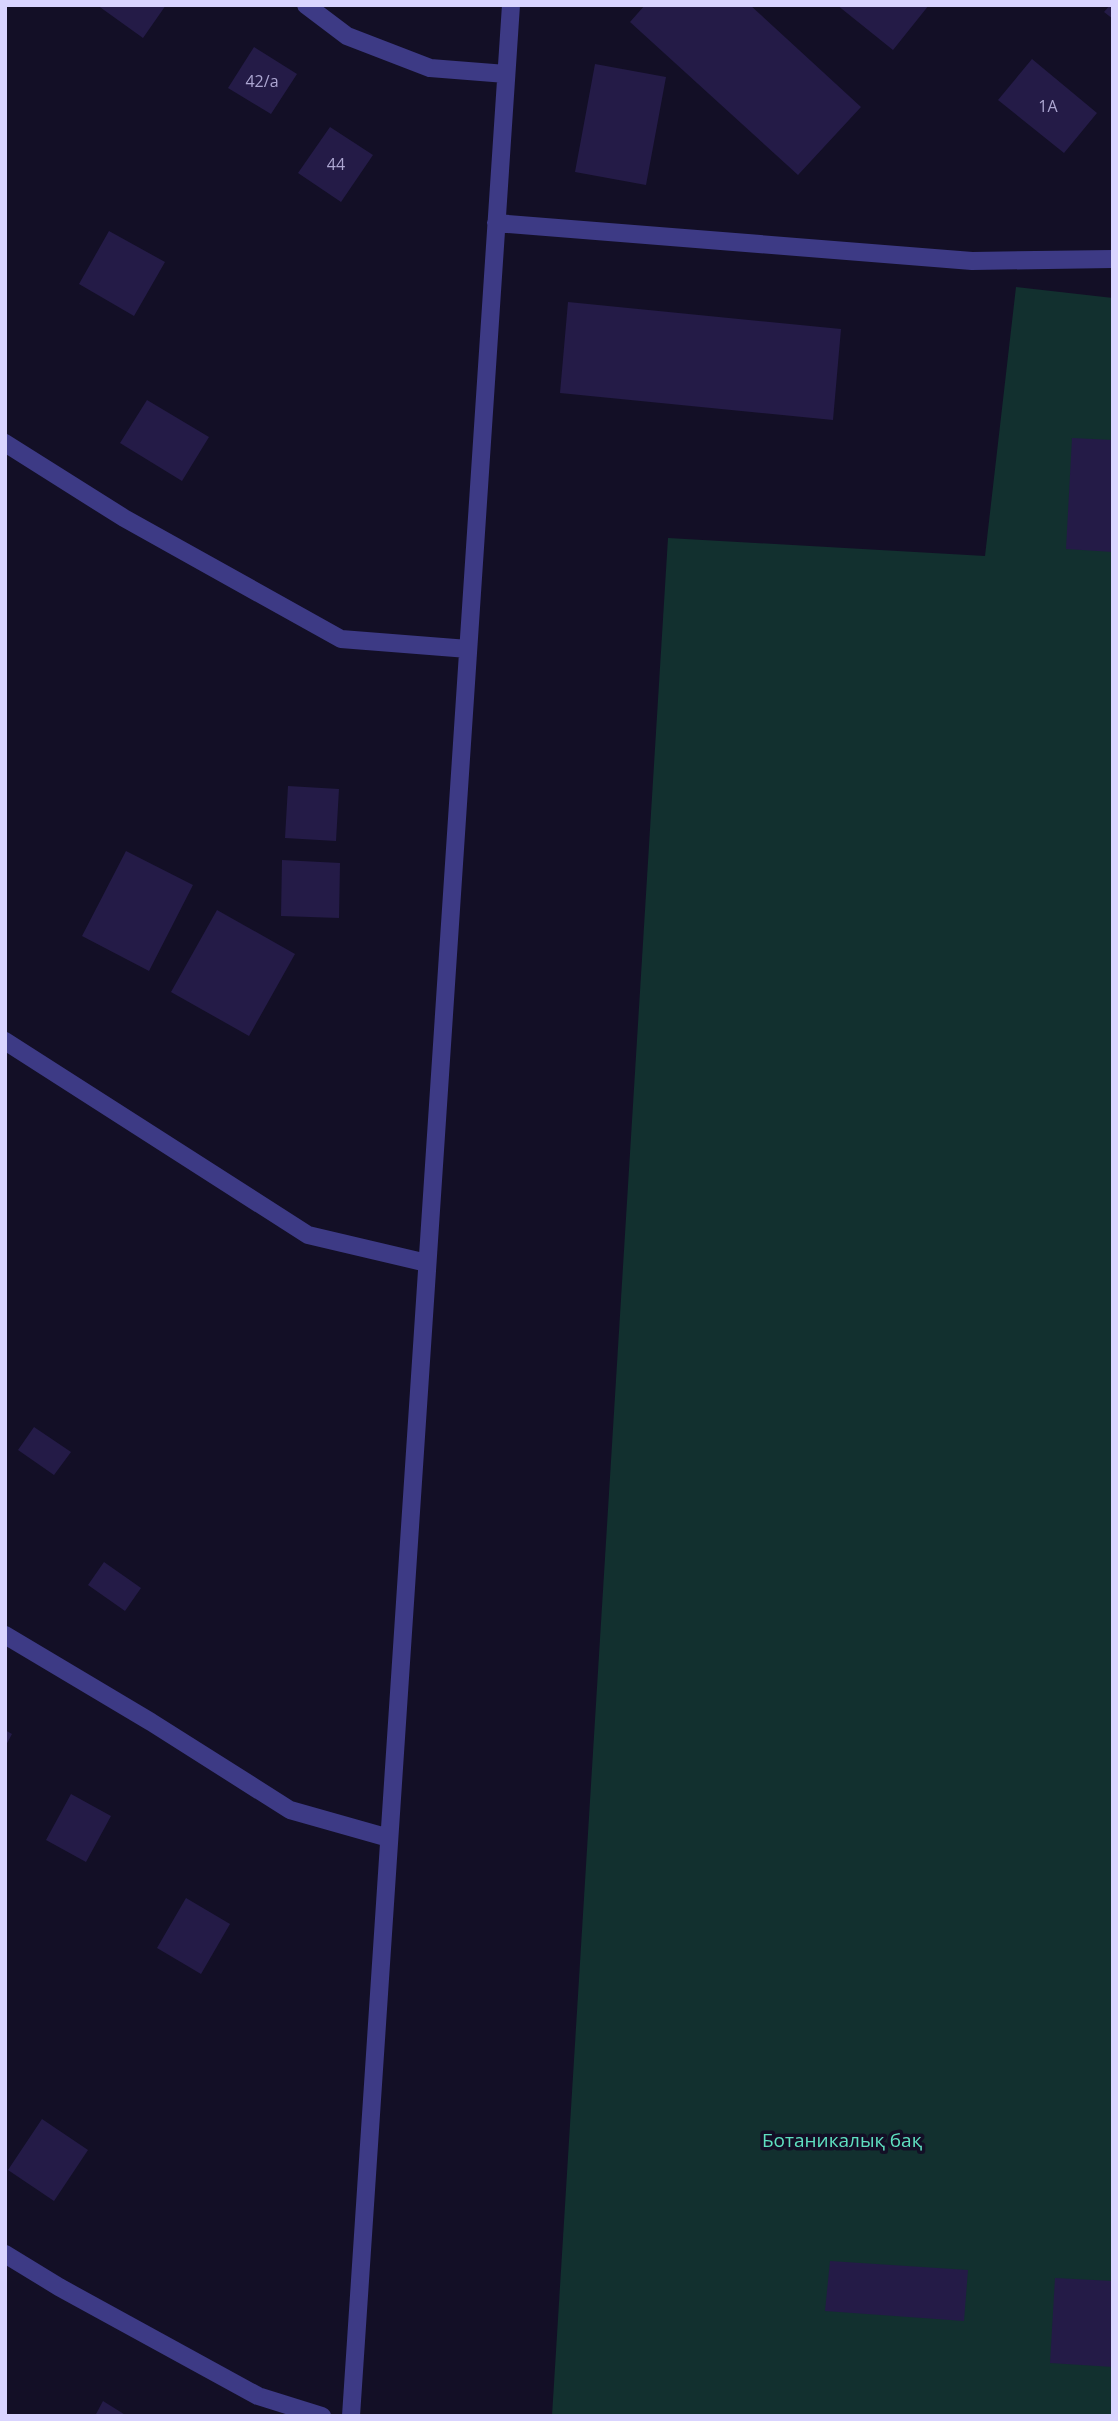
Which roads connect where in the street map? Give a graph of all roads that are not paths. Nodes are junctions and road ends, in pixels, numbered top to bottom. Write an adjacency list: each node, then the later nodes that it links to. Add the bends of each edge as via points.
1 (306, 5): 3 (street, via 347,36 430,68)
2 (511, 5): 3 (street)
3 (506, 74): 4 (street)
4 (496, 223): 5 (street, via 972,261); 7 (street)
5 (1112, 258)
6 (5, 443): 7 (street, via 124,519 341,639)
7 (468, 649): 9 (street)
8 (5, 1041): 9 (street, via 309,1235)
9 (427, 1263): 11 (street)
10 (5, 1635): 11 (street, via 289,1810)
11 (389, 1838): 14 (street)
12 (5, 2254): 13 (street, via 258,2396)
13 (322, 2416)
14 (351, 2416)

